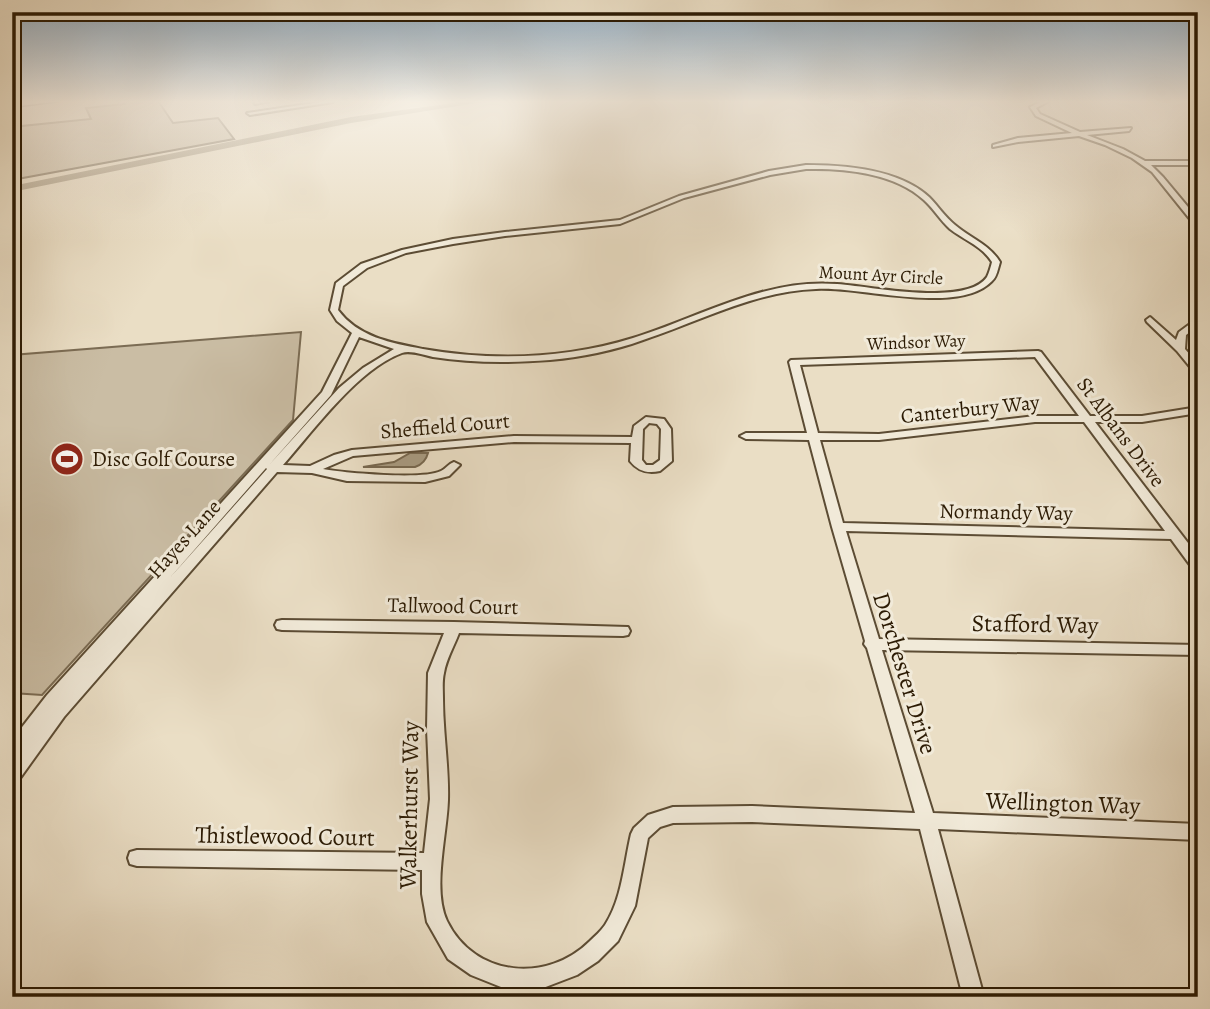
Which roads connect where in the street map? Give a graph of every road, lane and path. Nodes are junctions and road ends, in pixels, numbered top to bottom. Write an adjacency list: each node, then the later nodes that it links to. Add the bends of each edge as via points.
1 (1110, 148): 2 (street)
2 (1144, 163): 3 (street); 4 (street)
3 (1198, 163)
4 (1198, 223)
5 (1150, 320): 9 (street)
6 (1198, 321): 9 (street, via 1182,334)
7 (357, 332): 8 (street, Mount Ayr Circle); 8 (street, Mount Ayr Circle, via 337,315 335,293 356,271 384,258 423,247 527,231 620,222 670,200 792,167 849,169 908,187 996,262 995,271 983,283 960,293 922,296 824,286 785,289 628,342 567,354 484,359); 19 (street, Hayes Lane, via 331,387)
8 (403, 348): 19 (street, Hayes Lane, via 348,384)
9 (1180, 349): 12 (street)
10 (1038, 354): 11 (street, Windsor Way); 14 (street, St Albans Drive)
11 (794, 362): 16 (street, Dorchester Drive)
12 (1198, 371)
13 (1198, 410): 14 (street, Canterbury Way, via 1142,419)
14 (1087, 419): 16 (street, Canterbury Way, via 1035,419 879,437); 22 (street, St Albans Drive)
15 (746, 436): 16 (street, Canterbury Way)
16 (813, 437): 21 (street, Dorchester Drive)
17 (636, 440): 20 (street, Sheffield Court, via 524,438 358,452)
18 (454, 465): 20 (street, via 445,474 425,478 347,477)
19 (269, 467): 20 (street, Sheffield Court); 29 (street, Hayes Lane, via 53,699); 30 (street, Hayes Lane, via 58,713)
20 (312, 470)
21 (838, 527): 22 (street, Normandy Way); 27 (street, Dorchester Drive)
22 (1174, 535): 23 (street, St Albans Drive)
23 (1198, 566)
24 (282, 625): 25 (street, Tallwood Court)
25 (454, 627): 26 (street, Tallwood Court); 34 (street, Walkerhurst Way, via 436,673 439,799)
26 (623, 631)
27 (871, 644): 28 (street, Stafford Way); 31 (street, Dorchester Drive)
28 (1198, 650)
29 (12, 752)
30 (12, 776)
31 (927, 823): 32 (street, Wellington Way); 34 (street, Walkerhurst Way, via 713,813 654,821 637,841 627,898 611,934 580,962 543,978 515,979 489,973 456,952 440,930 435,913); 35 (street, Dorchester Drive)
32 (1198, 832)
33 (137, 858): 34 (street, Thistlewood Court)
34 (433, 862)
35 (974, 997)

